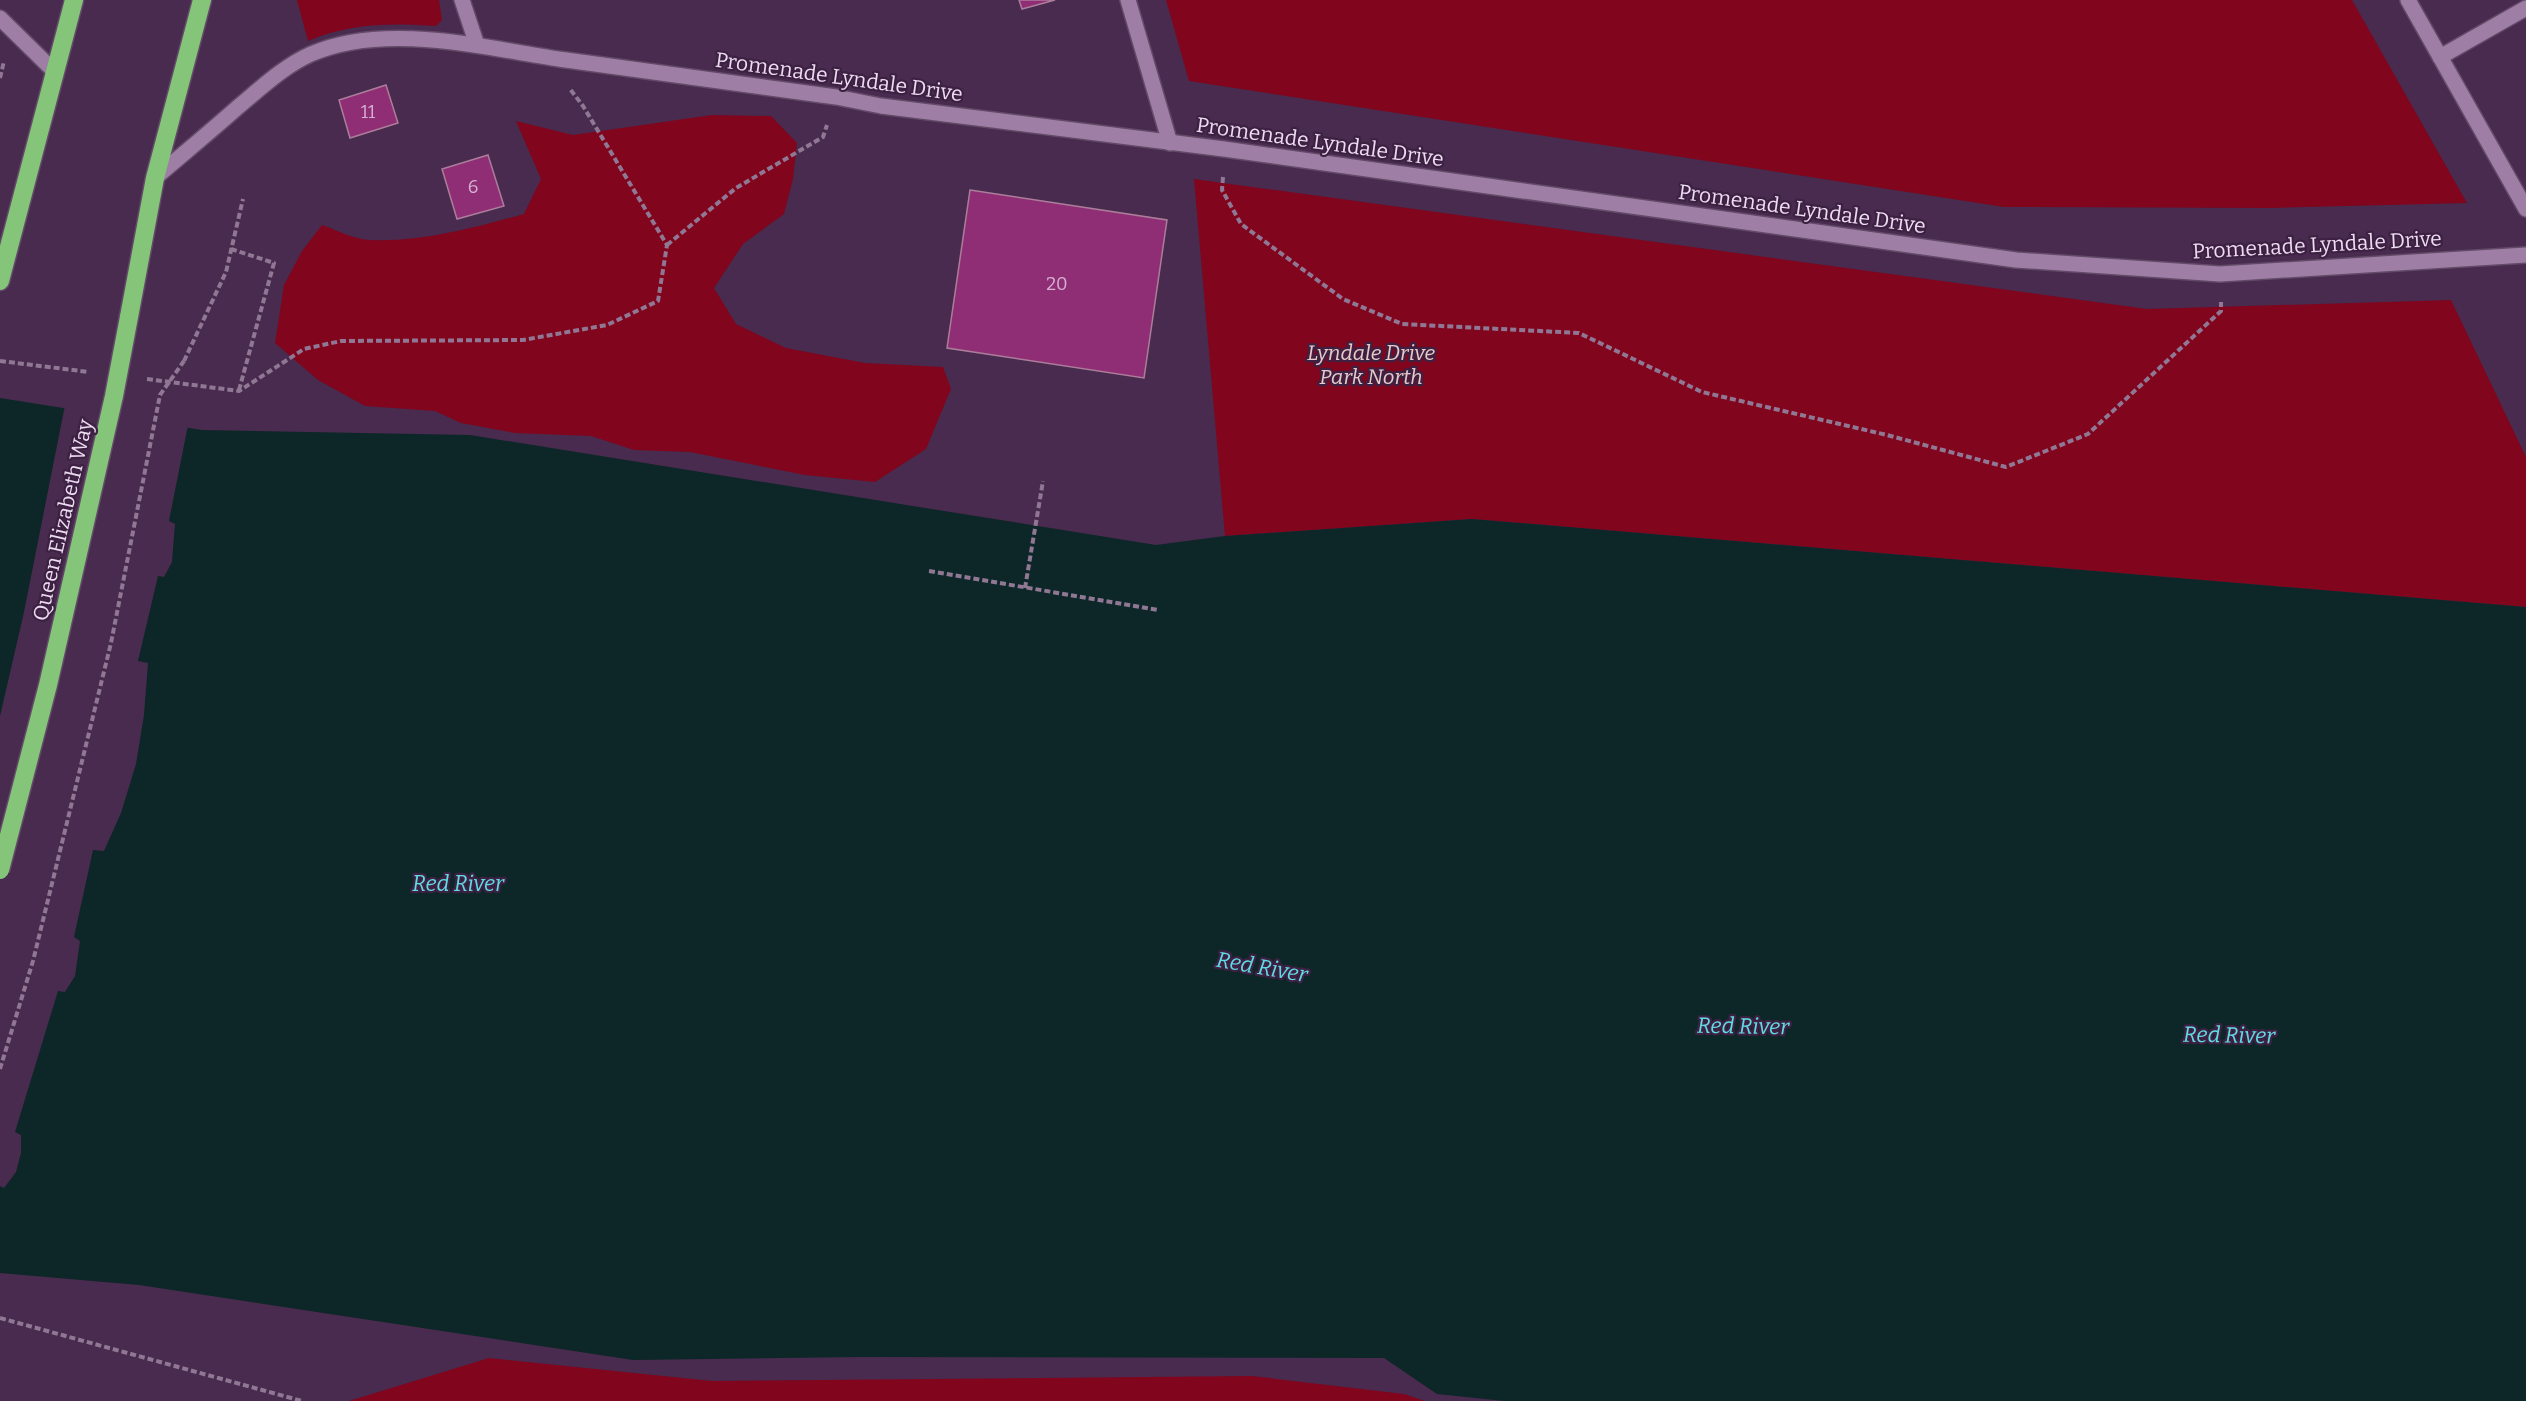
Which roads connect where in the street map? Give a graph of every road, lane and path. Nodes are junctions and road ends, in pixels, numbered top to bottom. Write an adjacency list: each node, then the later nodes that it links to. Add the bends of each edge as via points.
1 (74, 0): 11 (highway)
2 (202, 0): 15 (highway, Queen Elizabeth Way)
3 (462, 0): 8 (street)
4 (1128, 0): 13 (street)
5 (2408, 0): 10 (street)
6 (2526, 8): 10 (street)
7 (0, 18): 11 (street)
8 (477, 45): 9 (street, Promenade Lyndale Drive); 15 (street, Promenade Lyndale Drive, via 360,40 310,55 271,80)
9 (545, 57): 12 (street, Promenade Lyndale Drive); 18 (path, via 583,106)
10 (2440, 57): 17 (street)
11 (55, 72): 22 (highway)
12 (836, 97): 13 (street, Promenade Lyndale Drive); 18 (path, via 823,137 736,188)
13 (1170, 143): 14 (street, Promenade Lyndale Drive)
14 (1224, 149): 21 (street, Promenade Lyndale Drive, via 2016,260); 21 (path, via 1222,190 1241,224 1343,299 1402,324 1579,333 1702,392 2006,467 2088,434 2221,311)
15 (155, 178): 31 (highway, Queen Elizabeth Way, bridge, via 114,396 48,686)
16 (243, 199): 19 (path)
17 (2526, 209)
18 (667, 245): 26 (path, via 658,301 607,325 523,340 341,342 304,349)
19 (231, 249): 26 (path, via 274,263); 32 (path, bridge, via 226,272 184,361 160,395 111,643 33,961)
20 (2526, 255): 21 (street, Promenade Lyndale Drive)
21 (2220, 274)
22 (0, 281)
23 (0, 361): 24 (path)
24 (91, 373)
25 (136, 378): 26 (path)
26 (239, 391)
27 (1044, 481): 29 (path)
28 (928, 571): 29 (path)
29 (1025, 588): 30 (path)
30 (1158, 610)
31 (0, 870)
32 (0, 1069)
33 (0, 1318): 34 (path)
34 (302, 1401)

